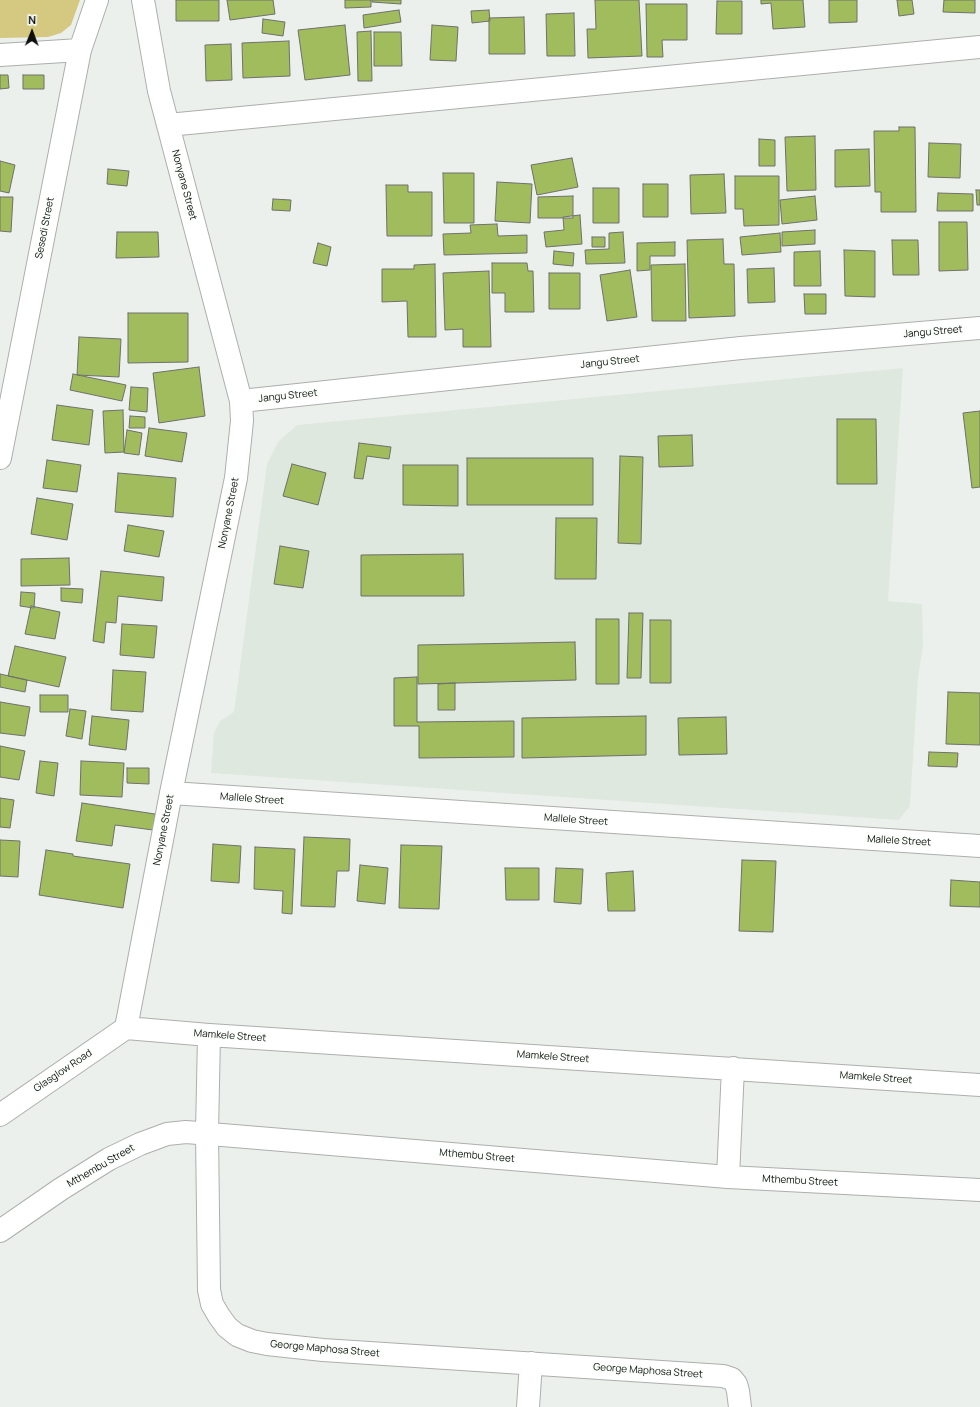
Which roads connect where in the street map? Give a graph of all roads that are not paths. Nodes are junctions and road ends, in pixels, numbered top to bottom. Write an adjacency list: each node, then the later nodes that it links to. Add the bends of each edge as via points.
1 (97, 0): 4 (street, Sesedi Street)
2 (143, 0): 6 (street, Nonyane Street, via 159,92)
3 (980, 47): 6 (street)
4 (80, 50): 5 (street); 9 (street, Sesedi Street)
5 (0, 55)
6 (168, 125): 8 (street, Nonyane Street)
7 (980, 328): 8 (street, Jangu Street, via 741,348)
8 (241, 401): 10 (street, Nonyane Street, via 242,421 236,478)
9 (0, 458)
10 (172, 793): 11 (street, Mallele Street); 12 (street, Nonyane Street)
11 (980, 846)
12 (126, 1028): 13 (street, Mamkele Street); 16 (street, Glasglow Road)
13 (209, 1035): 14 (street, Mamkele Street); 17 (street, George Maphosa Street)
14 (733, 1068): 15 (street, Mamkele Street); 18 (street)
15 (980, 1085)
16 (0, 1115)
17 (207, 1133): 18 (street, Mthembu Street); 20 (street, Mthembu Street, via 167,1134 140,1144 109,1159); 21 (street, George Maphosa Street, via 209,1290 212,1304 219,1316 237,1335 267,1344 324,1350)
18 (728, 1177): 19 (street, Mthembu Street)
19 (980, 1190)
20 (0, 1231)
21 (531, 1363): 22 (street); 23 (street, George Maphosa Street, via 723,1376 732,1379 736,1384)
22 (528, 1407)
23 (740, 1407)

